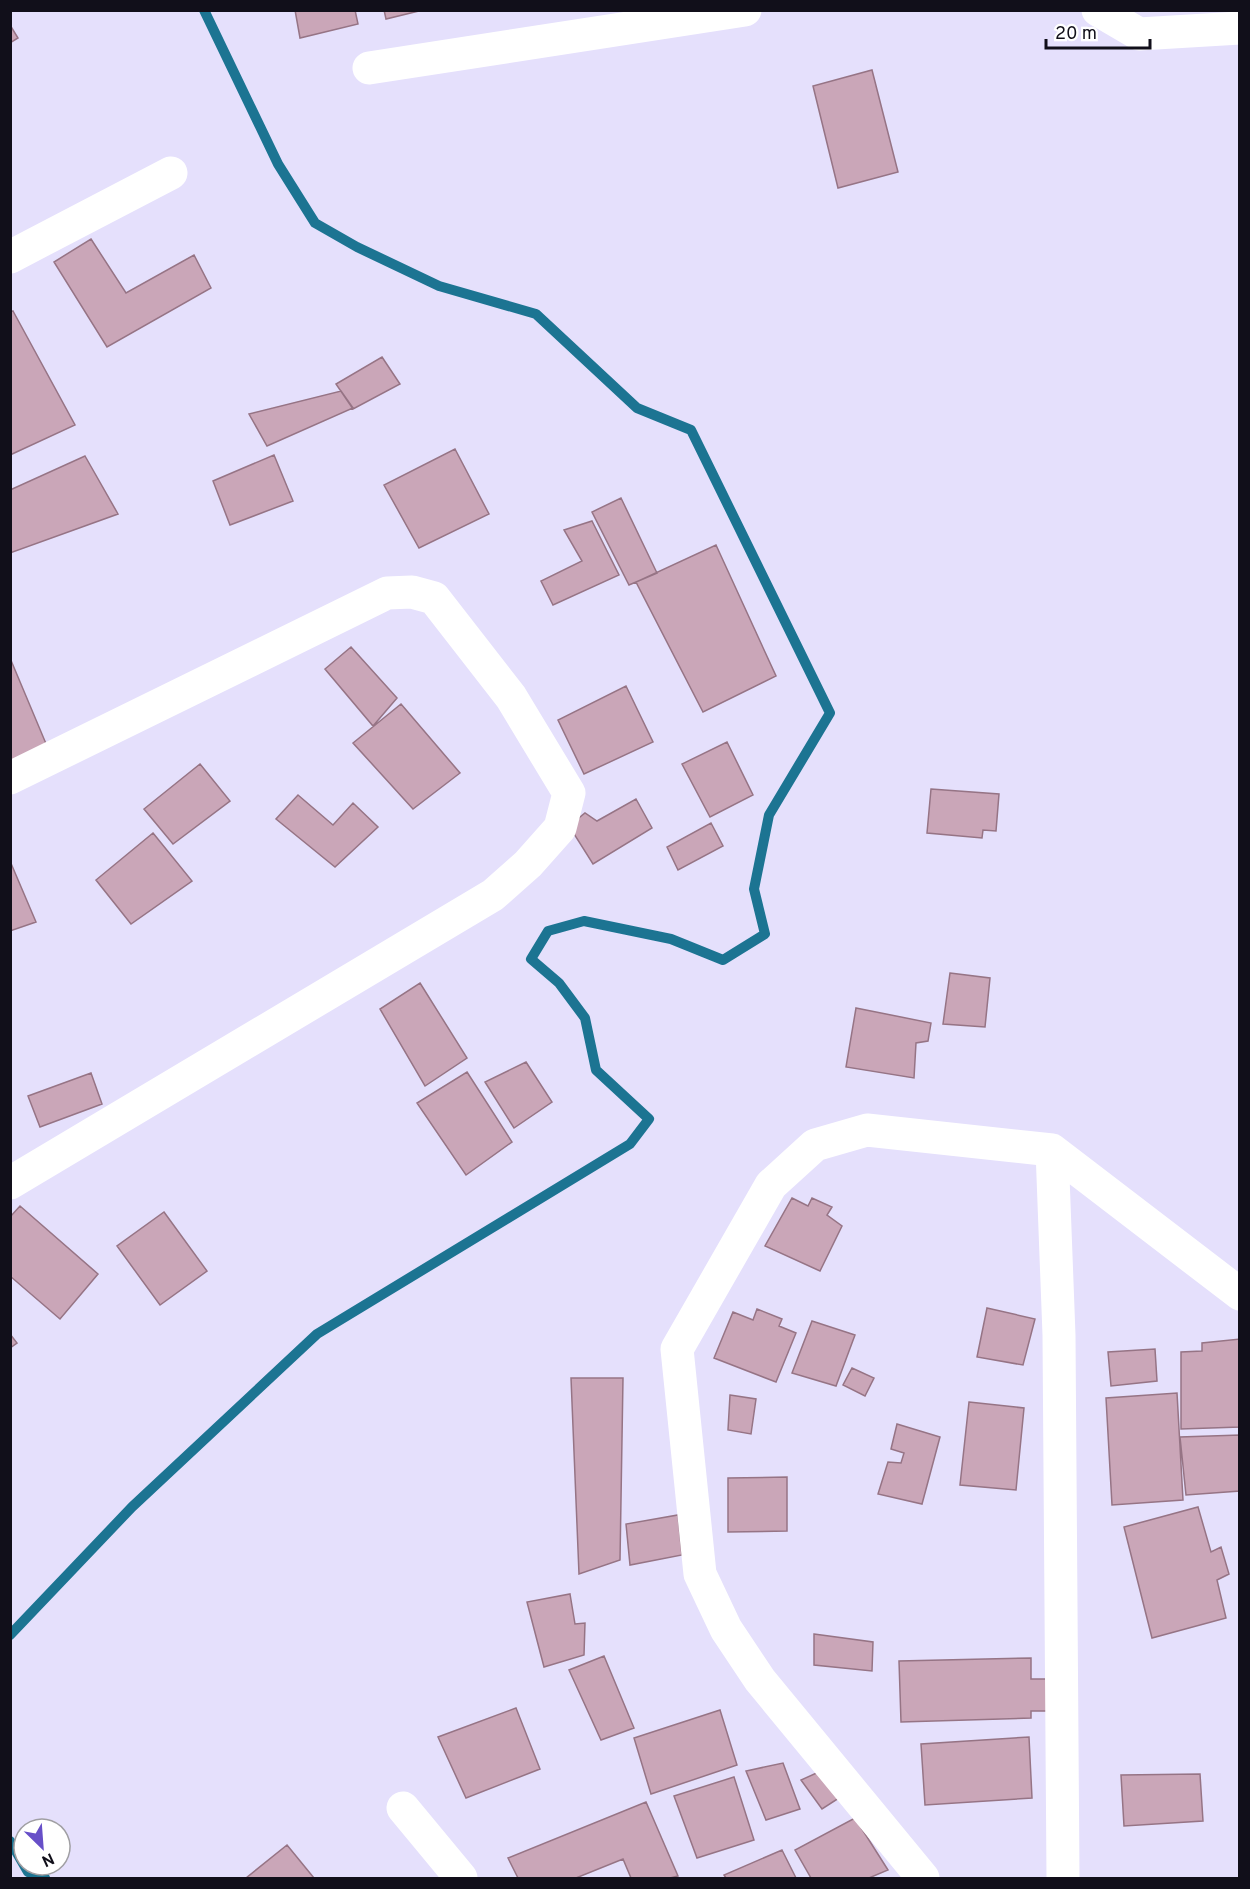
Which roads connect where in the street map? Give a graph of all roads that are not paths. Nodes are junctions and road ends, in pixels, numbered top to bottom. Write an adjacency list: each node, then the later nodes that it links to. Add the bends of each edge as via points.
1 (745, 10): 4 (street)
2 (1098, 10): 3 (street, via 1139,34)
3 (1239, 28)
4 (369, 68)
5 (171, 173): 6 (street)
6 (10, 257)
7 (10, 778): 9 (street, via 387,593 412,591 434,598 511,696 569,793 560,828 493,895)
8 (1052, 1150): 10 (street); 13 (street, via 867,1130 815,1145 771,1185 677,1348 700,1574 726,1629 760,1680); 14 (street, via 1059,1335)
9 (10, 1183)
10 (1239, 1294)
11 (402, 1808): 12 (street)
12 (461, 1878)
13 (923, 1878)
14 (1063, 1878)

